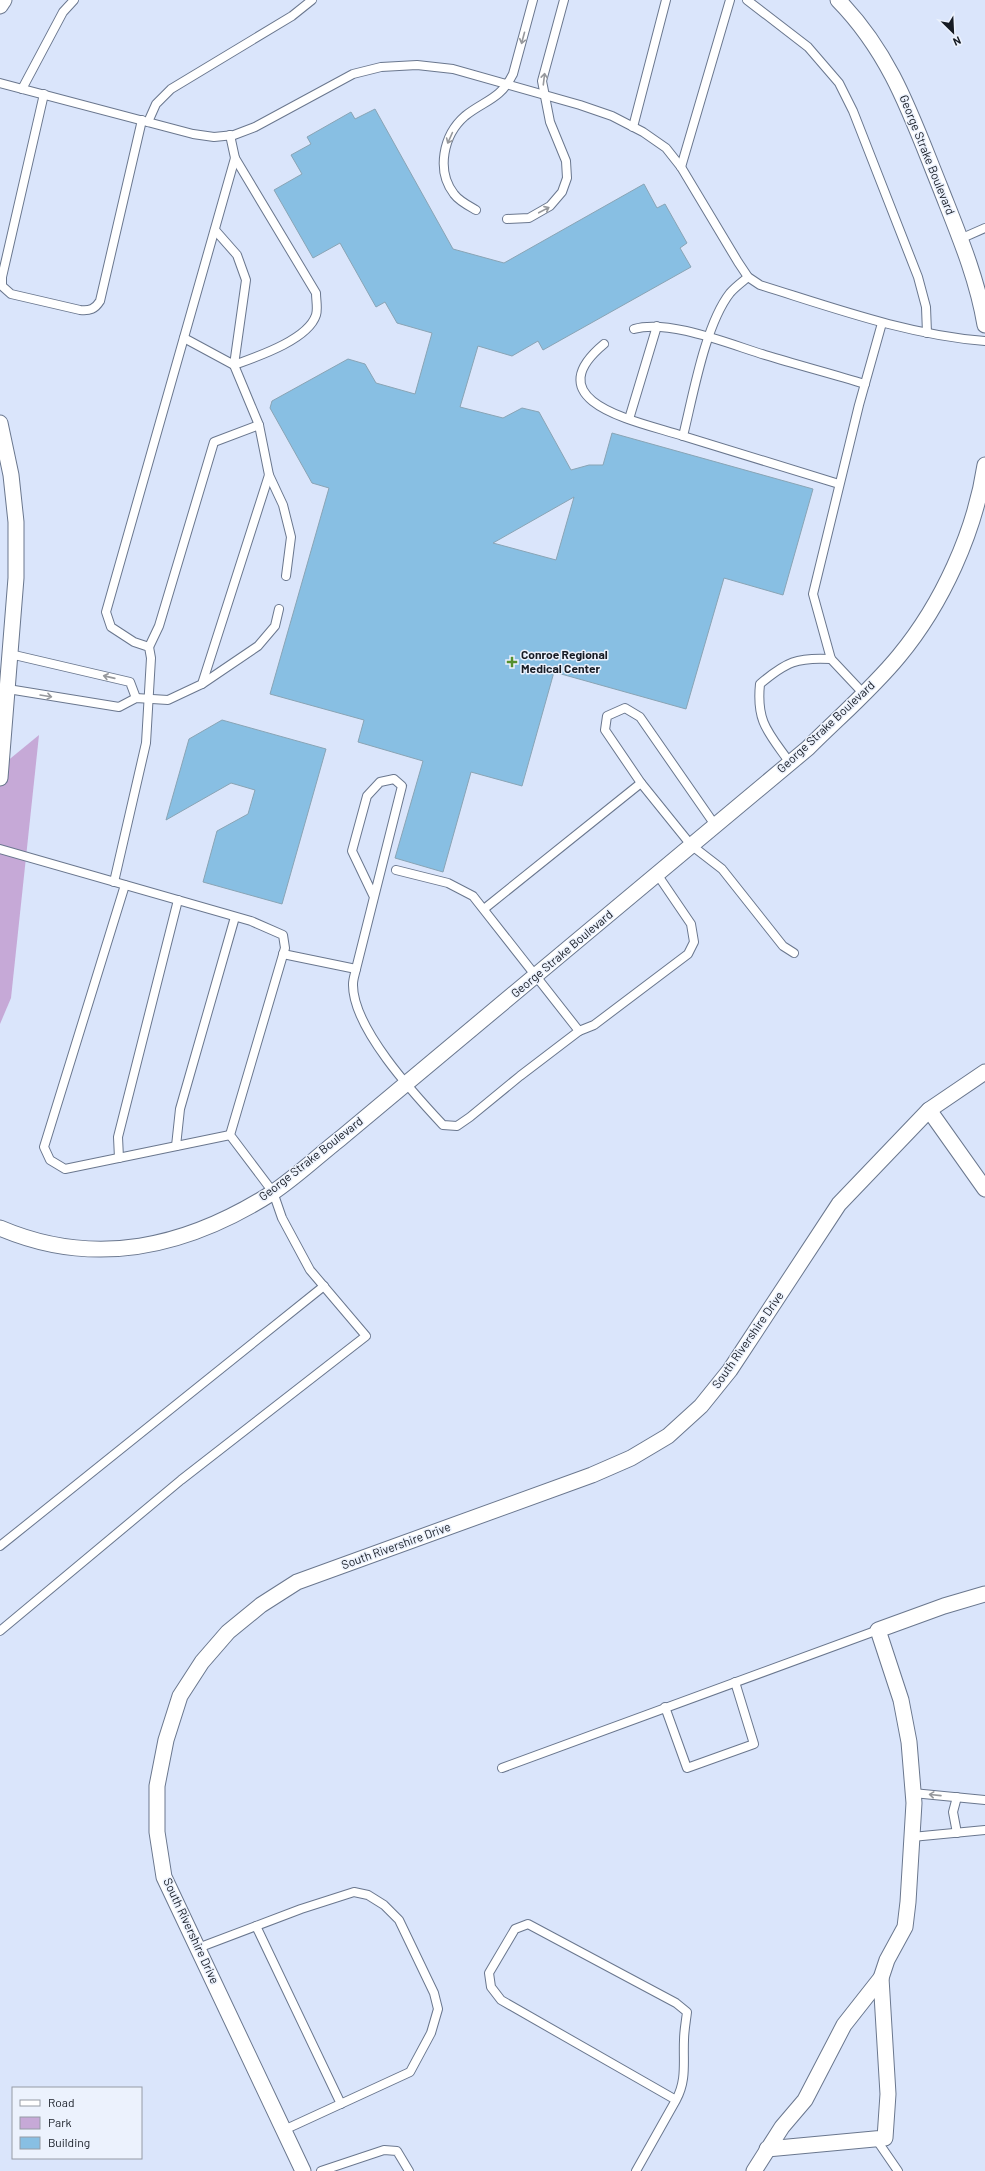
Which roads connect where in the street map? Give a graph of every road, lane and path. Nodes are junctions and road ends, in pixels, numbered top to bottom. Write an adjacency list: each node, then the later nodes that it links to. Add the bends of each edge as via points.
1 (4, 0): 10 (street)
2 (74, 0): 13 (lane, via 63,12)
3 (312, 0): 16 (lane, via 292,16 171,90 156,104)
4 (533, 0): 12 (lane, one-way to 12)
5 (564, 0): 15 (lane, one-way to 5, via 542,81)
6 (666, 0): 17 (lane)
7 (730, 0): 20 (lane)
8 (748, 0): 31 (lane, via 808,47 839,83 853,111 918,278 926,307)
9 (838, 0): 25 (street, George Strake Boulevard, via 853,15 882,55 902,92)
10 (0, 6)
11 (0, 83): 13 (lane)
12 (508, 85): 15 (lane); 18 (lane, via 453,69 417,65 381,67 353,74 255,127); 21 (lane, one-way to 21, via 464,117 450,136 443,158 444,176 454,195)
13 (22, 89): 14 (lane)
14 (44, 94): 16 (lane); 16 (lane, via 2,277 2,286 11,294 80,310 96,307 100,301)
15 (544, 95): 17 (lane, via 612,116); 22 (lane, one-way to 15, via 528,218 550,206 562,192 567,178 566,161 550,122)
16 (145, 121): 18 (lane, via 194,134 214,137)
17 (633, 127): 20 (lane, via 666,148)
18 (230, 135): 19 (lane)
19 (235, 158): 24 (lane); 36 (lane, via 316,293 316,315 305,330 277,349)
20 (681, 167): 26 (lane)
21 (476, 210)
22 (507, 219)
23 (985, 228): 25 (lane)
24 (215, 230): 33 (lane); 36 (lane, via 237,255 246,280)
25 (960, 239): 28 (street, George Strake Boulevard, via 980,296)
26 (748, 276): 27 (lane, via 760,285); 32 (lane, via 730,292)
27 (882, 322): 31 (lane); 37 (lane)
28 (985, 325)
29 (657, 326): 30 (lane); 32 (lane); 38 (lane)
30 (634, 329)
31 (927, 333): 34 (lane)
32 (708, 337): 37 (lane); 41 (lane)
33 (184, 338): 36 (lane); 47 (lane, via 106,612 111,627 134,642)
34 (985, 341)
35 (604, 344): 38 (lane, via 590,356 581,369 581,385 585,396 599,407)
36 (234, 365): 40 (lane)
37 (865, 384): 44 (lane)
38 (629, 419): 41 (lane)
39 (0, 423): 49 (street, via 11,475 16,522 16,578)
40 (259, 425): 43 (lane); 47 (lane, via 214,442 159,626)
41 (683, 436): 44 (lane)
42 (985, 465): 52 (street, George Strake Boulevard, via 971,525 928,617 899,656)
43 (269, 475): 45 (lane, via 283,505 290,537); 50 (lane)
44 (839, 484): 48 (lane, via 813,594)
45 (286, 576)
46 (279, 609): 50 (lane, via 275,626 258,646)
47 (149, 647): 54 (lane)
48 (831, 659): 52 (lane); 55 (lane, via 807,658 779,668 760,684 758,702 763,726)
49 (7, 663): 51 (street); 53 (lane, one-way to 49, via 130,682)
50 (202, 684): 54 (lane, via 168,700)
51 (8, 689): 53 (lane, one-way to 53, via 119,707); 56 (street)
52 (864, 693): 55 (street, George Strake Boulevard)
53 (136, 698): 54 (lane)
54 (149, 700): 63 (lane, via 146,743)
55 (790, 763): 58 (street, George Strake Boulevard)
56 (0, 778)
57 (641, 783): 58 (lane, via 605,730 607,716 625,708 640,718); 59 (lane); 67 (lane)
58 (715, 825): 59 (street, George Strake Boulevard)
59 (691, 845): 62 (street, George Strake Boulevard); 69 (lane, via 722,869 783,946)
60 (0, 849): 63 (lane)
61 (396, 870): 67 (lane, via 448,883 473,896)
62 (658, 874): 72 (street, George Strake Boulevard); 73 (lane, via 691,924 694,942 688,954 594,1025)
63 (114, 882): 64 (lane)
64 (125, 885): 66 (lane); 79 (lane, via 44,1147 50,1160 65,1169)
65 (374, 897): 65 (lane, via 402,786 394,779 380,782 367,796 352,851); 71 (lane)
66 (178, 900): 68 (lane); 79 (lane, via 118,1138)
67 (484, 909): 72 (lane)
68 (235, 917): 70 (lane, via 283,935); 78 (lane, via 180,1109)
69 (794, 953)
70 (283, 954): 71 (lane); 77 (lane)
71 (356, 969): 75 (lane, via 353,984 367,1030)
72 (537, 975): 73 (lane); 75 (street, George Strake Boulevard)
73 (580, 1031): 75 (lane, via 457,1126 443,1125)
74 (985, 1072): 76 (street, South Rivershire Drive)
75 (405, 1084): 81 (street, George Strake Boulevard)
76 (929, 1110): 80 (street); 98 (street, South Rivershire Drive, via 839,1204 730,1370 701,1406 668,1436 631,1458 592,1475 297,1582 261,1605 228,1632 202,1662 180,1696 166,1740 157,1786 157,1832 164,1877)
77 (230, 1135): 78 (lane); 81 (lane)
78 (176, 1146): 79 (lane)
79 (119, 1158)
80 (985, 1189)
81 (273, 1192): 82 (street, George Strake Boulevard, via 228,1218 184,1237 146,1246 96,1249 58,1245); 83 (lane, via 285,1224 310,1270)
82 (0, 1228)
83 (324, 1286): 84 (lane); 87 (lane, via 366,1336 181,1480)
84 (0, 1546)
85 (985, 1594): 86 (street)
86 (878, 1630): 88 (lane); 91 (street, via 901,1700 909,1742)
87 (0, 1631)
88 (735, 1682): 89 (lane); 89 (lane, via 754,1744 687,1768)
89 (666, 1708): 90 (lane)
90 (502, 1768)
91 (913, 1793): 92 (lane, one-way to 91); 96 (street)
92 (957, 1797): 93 (lane); 95 (lane, via 953,1812)
93 (985, 1800)
94 (985, 1830): 95 (lane)
95 (957, 1833): 96 (lane)
96 (912, 1837): 99 (street, via 905,1927 887,1960)
97 (256, 1926): 98 (lane); 101 (lane); 101 (lane, via 301,1908 354,1892 368,1895 384,1905 399,1920 438,2009 431,2033 410,2072)
98 (198, 1948): 102 (street, South Rivershire Drive)
99 (881, 1978): 103 (street, via 888,2094 885,2138); 104 (street, via 844,2025 805,2100)
100 (676, 2100): 100 (lane, via 685,2073 684,2040 688,2012 676,2003 528,1924 515,1928 489,1973 491,1987 501,2000); 108 (lane)
101 (341, 2104): 102 (lane)
102 (284, 2130): 105 (street, South Rivershire Drive)
103 (876, 2139): 104 (street); 110 (lane)
104 (767, 2149): 109 (street)
105 (304, 2171)
106 (321, 2171): 107 (lane, via 384,2150 397,2151)
107 (409, 2171)
108 (636, 2171)
109 (754, 2171)
110 (898, 2171)

